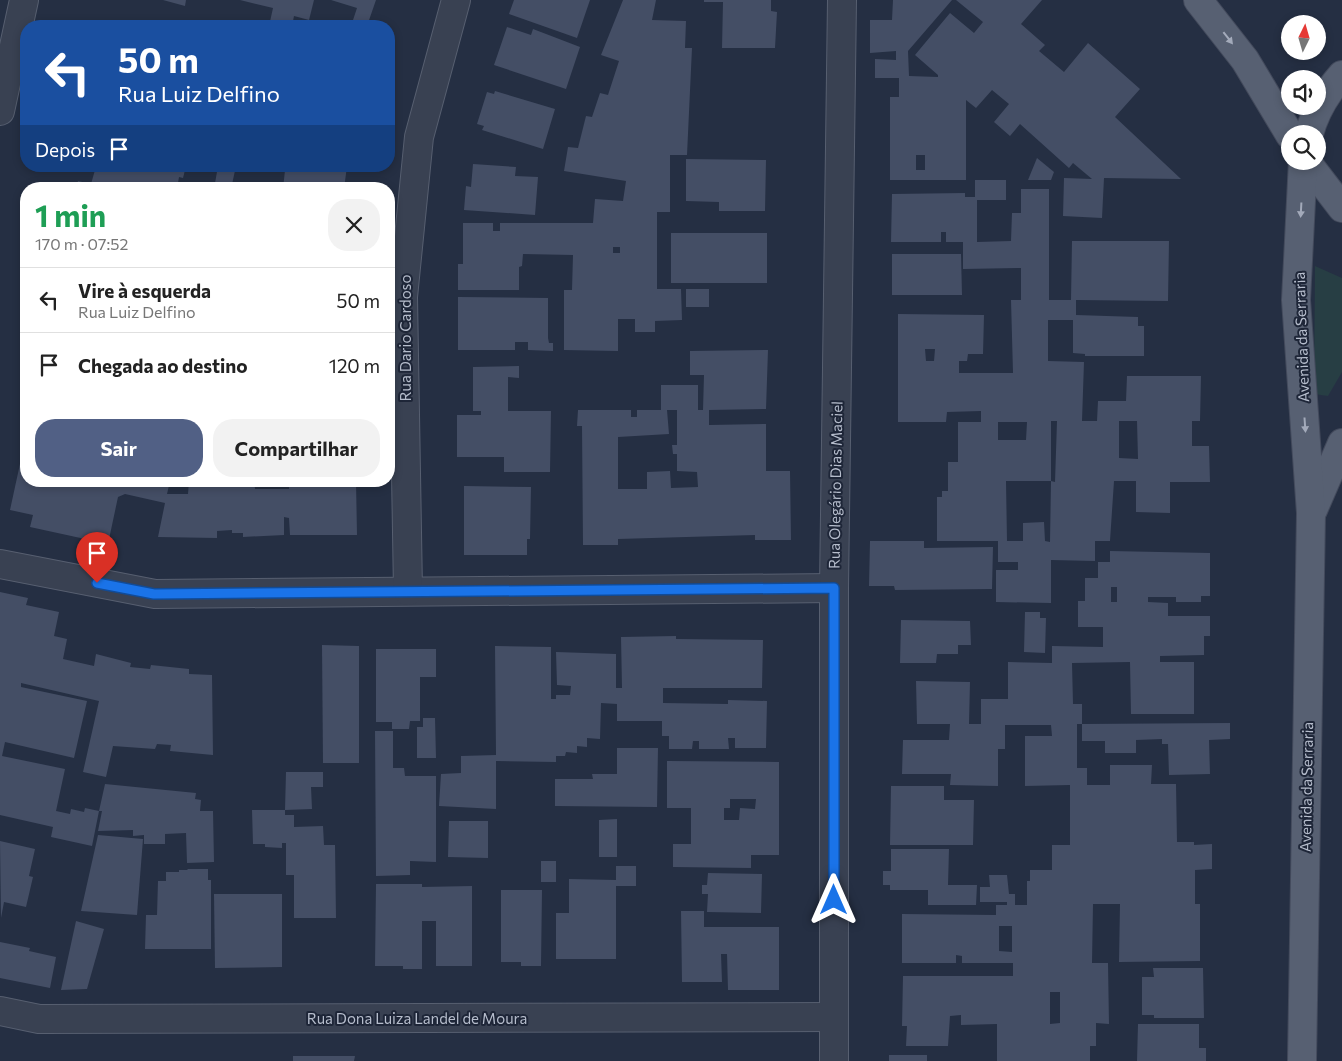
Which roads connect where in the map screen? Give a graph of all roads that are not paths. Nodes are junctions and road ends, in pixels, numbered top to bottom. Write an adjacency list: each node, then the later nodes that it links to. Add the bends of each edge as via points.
1 (24, 0): 6 (street)
2 (456, 0): 16 (street, Rua Dario Cardoso, via 419,136 403,297)
3 (842, 0): 15 (street, Rua Olegário Dias Maciel)
4 (1198, 0): 7 (main road, one-way to 7, via 1245,60)
5 (1342, 75): 8 (main road, via 1326,93)
6 (1, 102)
7 (1284, 125)
8 (1312, 125)
9 (1304, 170): 13 (main road, Avenida da Serraria, one-way to 13, via 1296,300)
10 (1312, 170): 11 (main road)
11 (1342, 208)
12 (1342, 443): 13 (main road, Avenida da Serraria)
13 (1311, 513): 20 (main road, Avenida da Serraria)
14 (0, 564): 16 (street, via 154,594)
15 (834, 588): 16 (street); 18 (street, Rua Olegário Dias Maciel)
16 (408, 591)
17 (0, 1011): 18 (street, Rua Dona Luiza Landel de Moura, via 39,1019)
18 (834, 1017): 19 (street, Rua Olegário Dias Maciel)
19 (834, 1061)
20 (1302, 1061)

